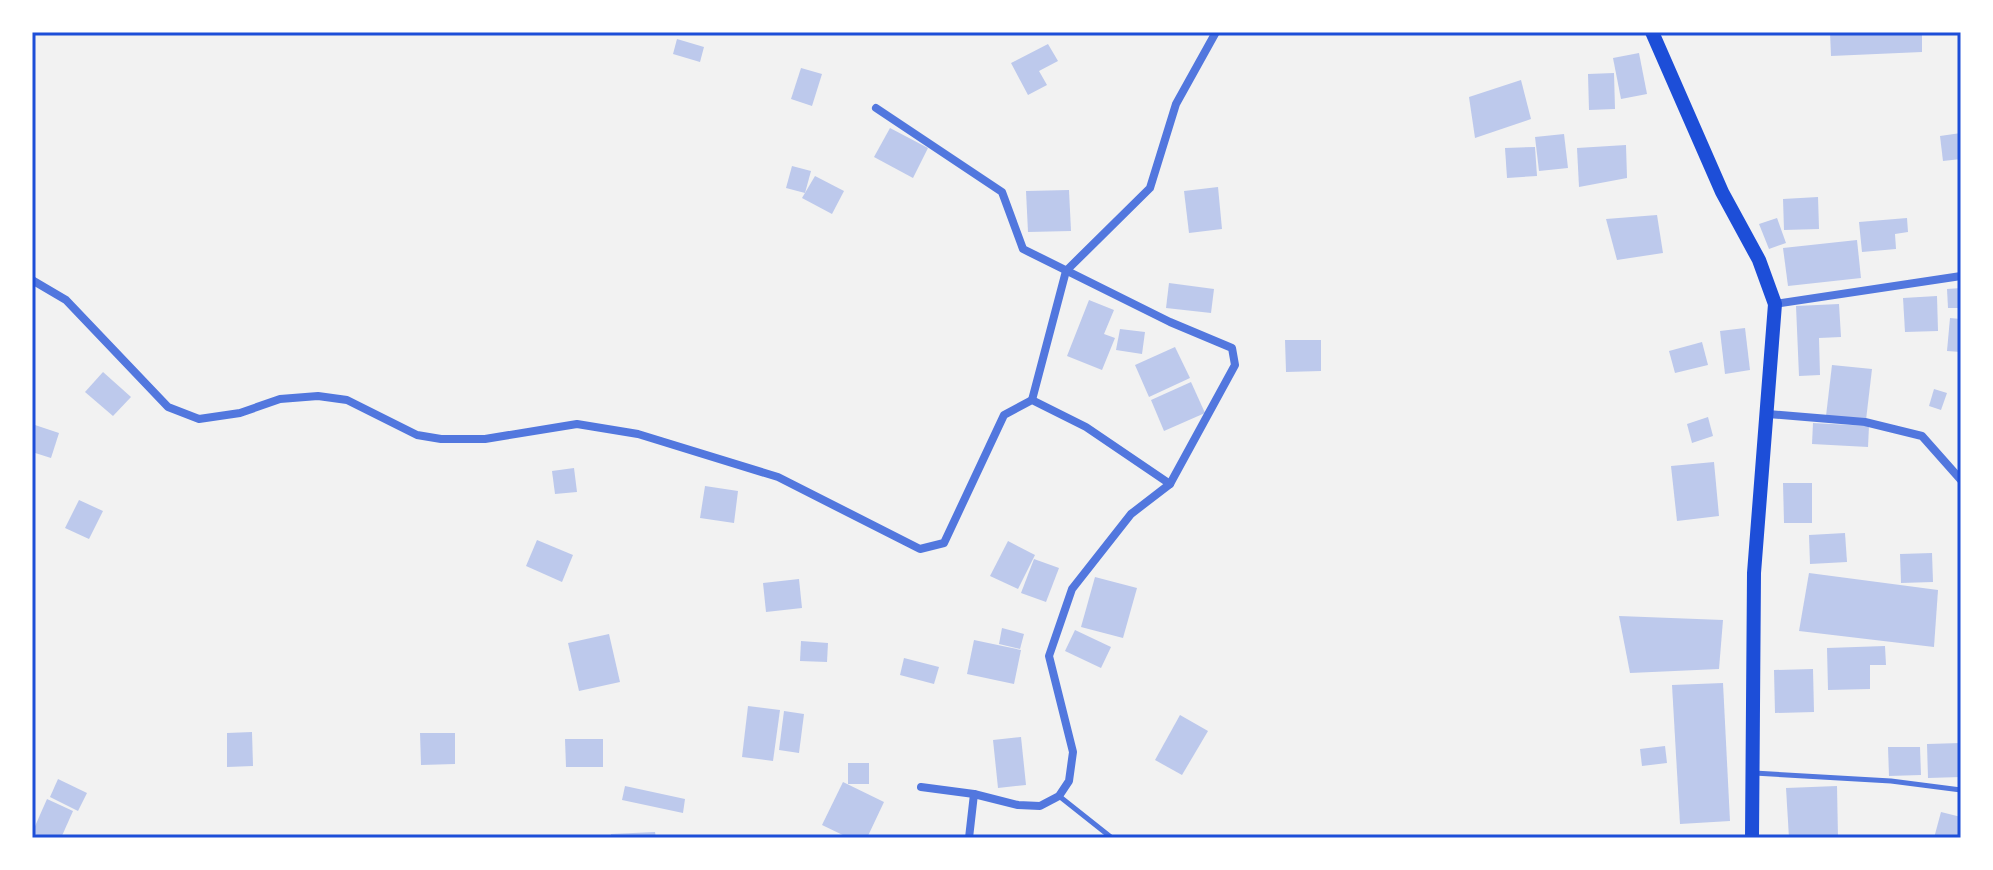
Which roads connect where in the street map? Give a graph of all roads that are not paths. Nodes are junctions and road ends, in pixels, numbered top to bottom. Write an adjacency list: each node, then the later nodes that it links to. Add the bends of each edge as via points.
1 (1216, 32): 4 (street, via 1176,104 1150,188)
2 (1652, 32): 7 (main road)
3 (876, 108): 4 (street, via 1002,192 1023,249)
4 (1066, 271): 8 (street); 11 (street, via 1232,348 1235,365)
5 (1961, 276): 7 (street)
6 (32, 280): 8 (street, via 66,300 168,407 199,419 240,413 280,399 318,396 347,400 417,435 441,439 485,439 577,424 638,434 778,477 920,549 944,543 1004,415)
7 (1775, 304): 9 (main road)
8 (1032, 400): 11 (street, via 1086,427)
9 (1768, 414): 10 (street, via 1865,422 1922,436); 12 (main road, via 1754,573)
10 (1961, 480)
11 (1170, 484): 16 (street, via 1131,514 1072,589 1049,656 1073,752 1069,781)
12 (1753, 773): 14 (lane); 19 (main road)
13 (921, 787): 15 (street)
14 (1961, 790)
15 (974, 794): 16 (street, via 1040,806); 17 (street)
16 (1059, 796): 18 (lane)
17 (969, 838)
18 (1112, 838)
19 (1752, 838)

